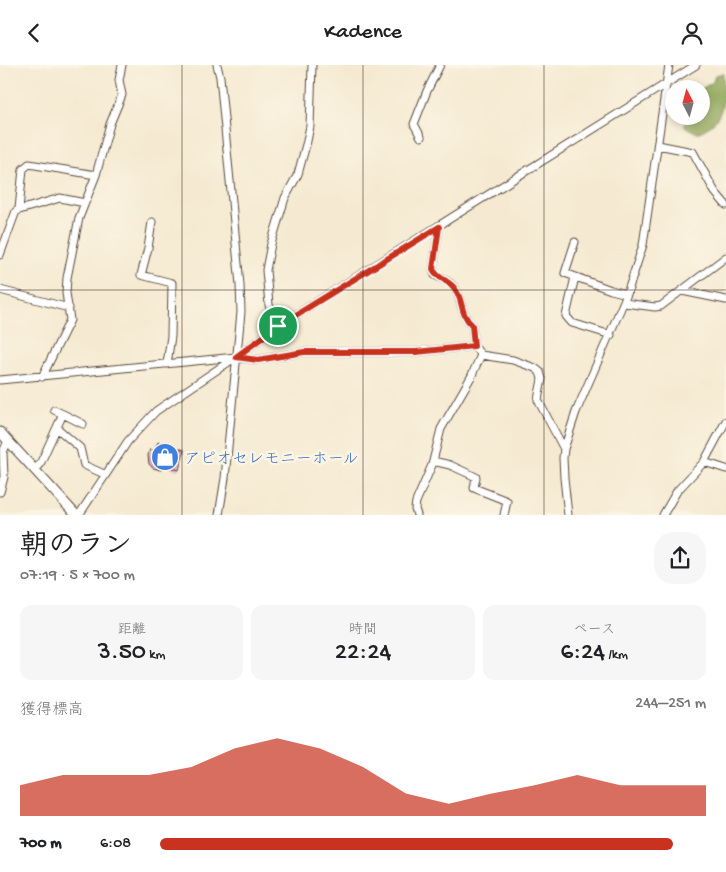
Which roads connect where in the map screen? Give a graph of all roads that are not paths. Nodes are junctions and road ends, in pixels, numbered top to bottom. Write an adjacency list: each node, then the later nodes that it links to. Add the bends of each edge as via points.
1 (122, 65): 13 (street, via 119,80 122,95)
2 (217, 65): 33 (street, via 240,285)
3 (312, 65): 29 (street, via 307,141 298,173 285,198 266,271 268,305)
4 (440, 65): 11 (street, via 414,124)
5 (669, 65): 7 (street)
6 (696, 65): 8 (street)
7 (667, 80)
8 (672, 80)
9 (665, 85): 18 (street)
10 (665, 92): 12 (street)
11 (421, 137)
12 (658, 145): 15 (street, via 693,152); 25 (street, via 643,245)
13 (96, 175): 14 (street); 16 (street, via 29,164 23,169)
14 (85, 203): 16 (street, via 60,198); 28 (street, via 79,217 67,278)
15 (726, 205)
16 (20, 209): 20 (street, via 14,214)
17 (152, 222): 34 (street, via 141,275 172,283)
18 (439, 227): 29 (street); 31 (street, via 433,269 435,275 451,283 458,292 464,318 472,325)
19 (575, 242): 22 (street, via 565,273)
20 (0, 255)
21 (726, 257): 24 (street)
22 (575, 277): 25 (street); 30 (street, via 566,316 572,323)
23 (0, 290): 28 (street)
24 (682, 291): 26 (street); 27 (street, via 661,306)
25 (627, 294): 27 (street)
26 (726, 300)
27 (624, 303): 30 (street)
28 (69, 308): 35 (street, via 69,324)
29 (278, 326): 33 (street)
30 (611, 335): 44 (street, via 576,413)
31 (474, 346): 32 (street); 33 (street, via 416,352 304,352 258,360)
32 (481, 355): 44 (street, via 513,360 540,372 538,400); 45 (street, via 441,429)
33 (236, 357): 34 (street); 49 (street, via 156,411); 52 (street)
34 (167, 365): 35 (street)
35 (42, 377): 36 (street)
36 (0, 380)
37 (54, 410): 38 (street)
38 (63, 414): 40 (street); 41 (street)
39 (726, 421): 46 (street)
40 (83, 425)
41 (57, 428): 48 (street); 49 (street, via 80,448 84,465)
42 (0, 432): 43 (main road)
43 (8, 441): 48 (main road); 50 (street, via 2,452 4,477)
44 (564, 449): 55 (street)
45 (433, 461): 53 (street, via 416,502); 54 (street, via 476,477 474,488 508,501)
46 (704, 461): 47 (street); 56 (street, via 677,491)
47 (726, 469)
48 (35, 470): 51 (main road)
49 (104, 474): 51 (street)
50 (0, 492)
51 (77, 515)
52 (219, 515)
53 (417, 515)
54 (504, 515)
55 (568, 515)
56 (664, 515)

